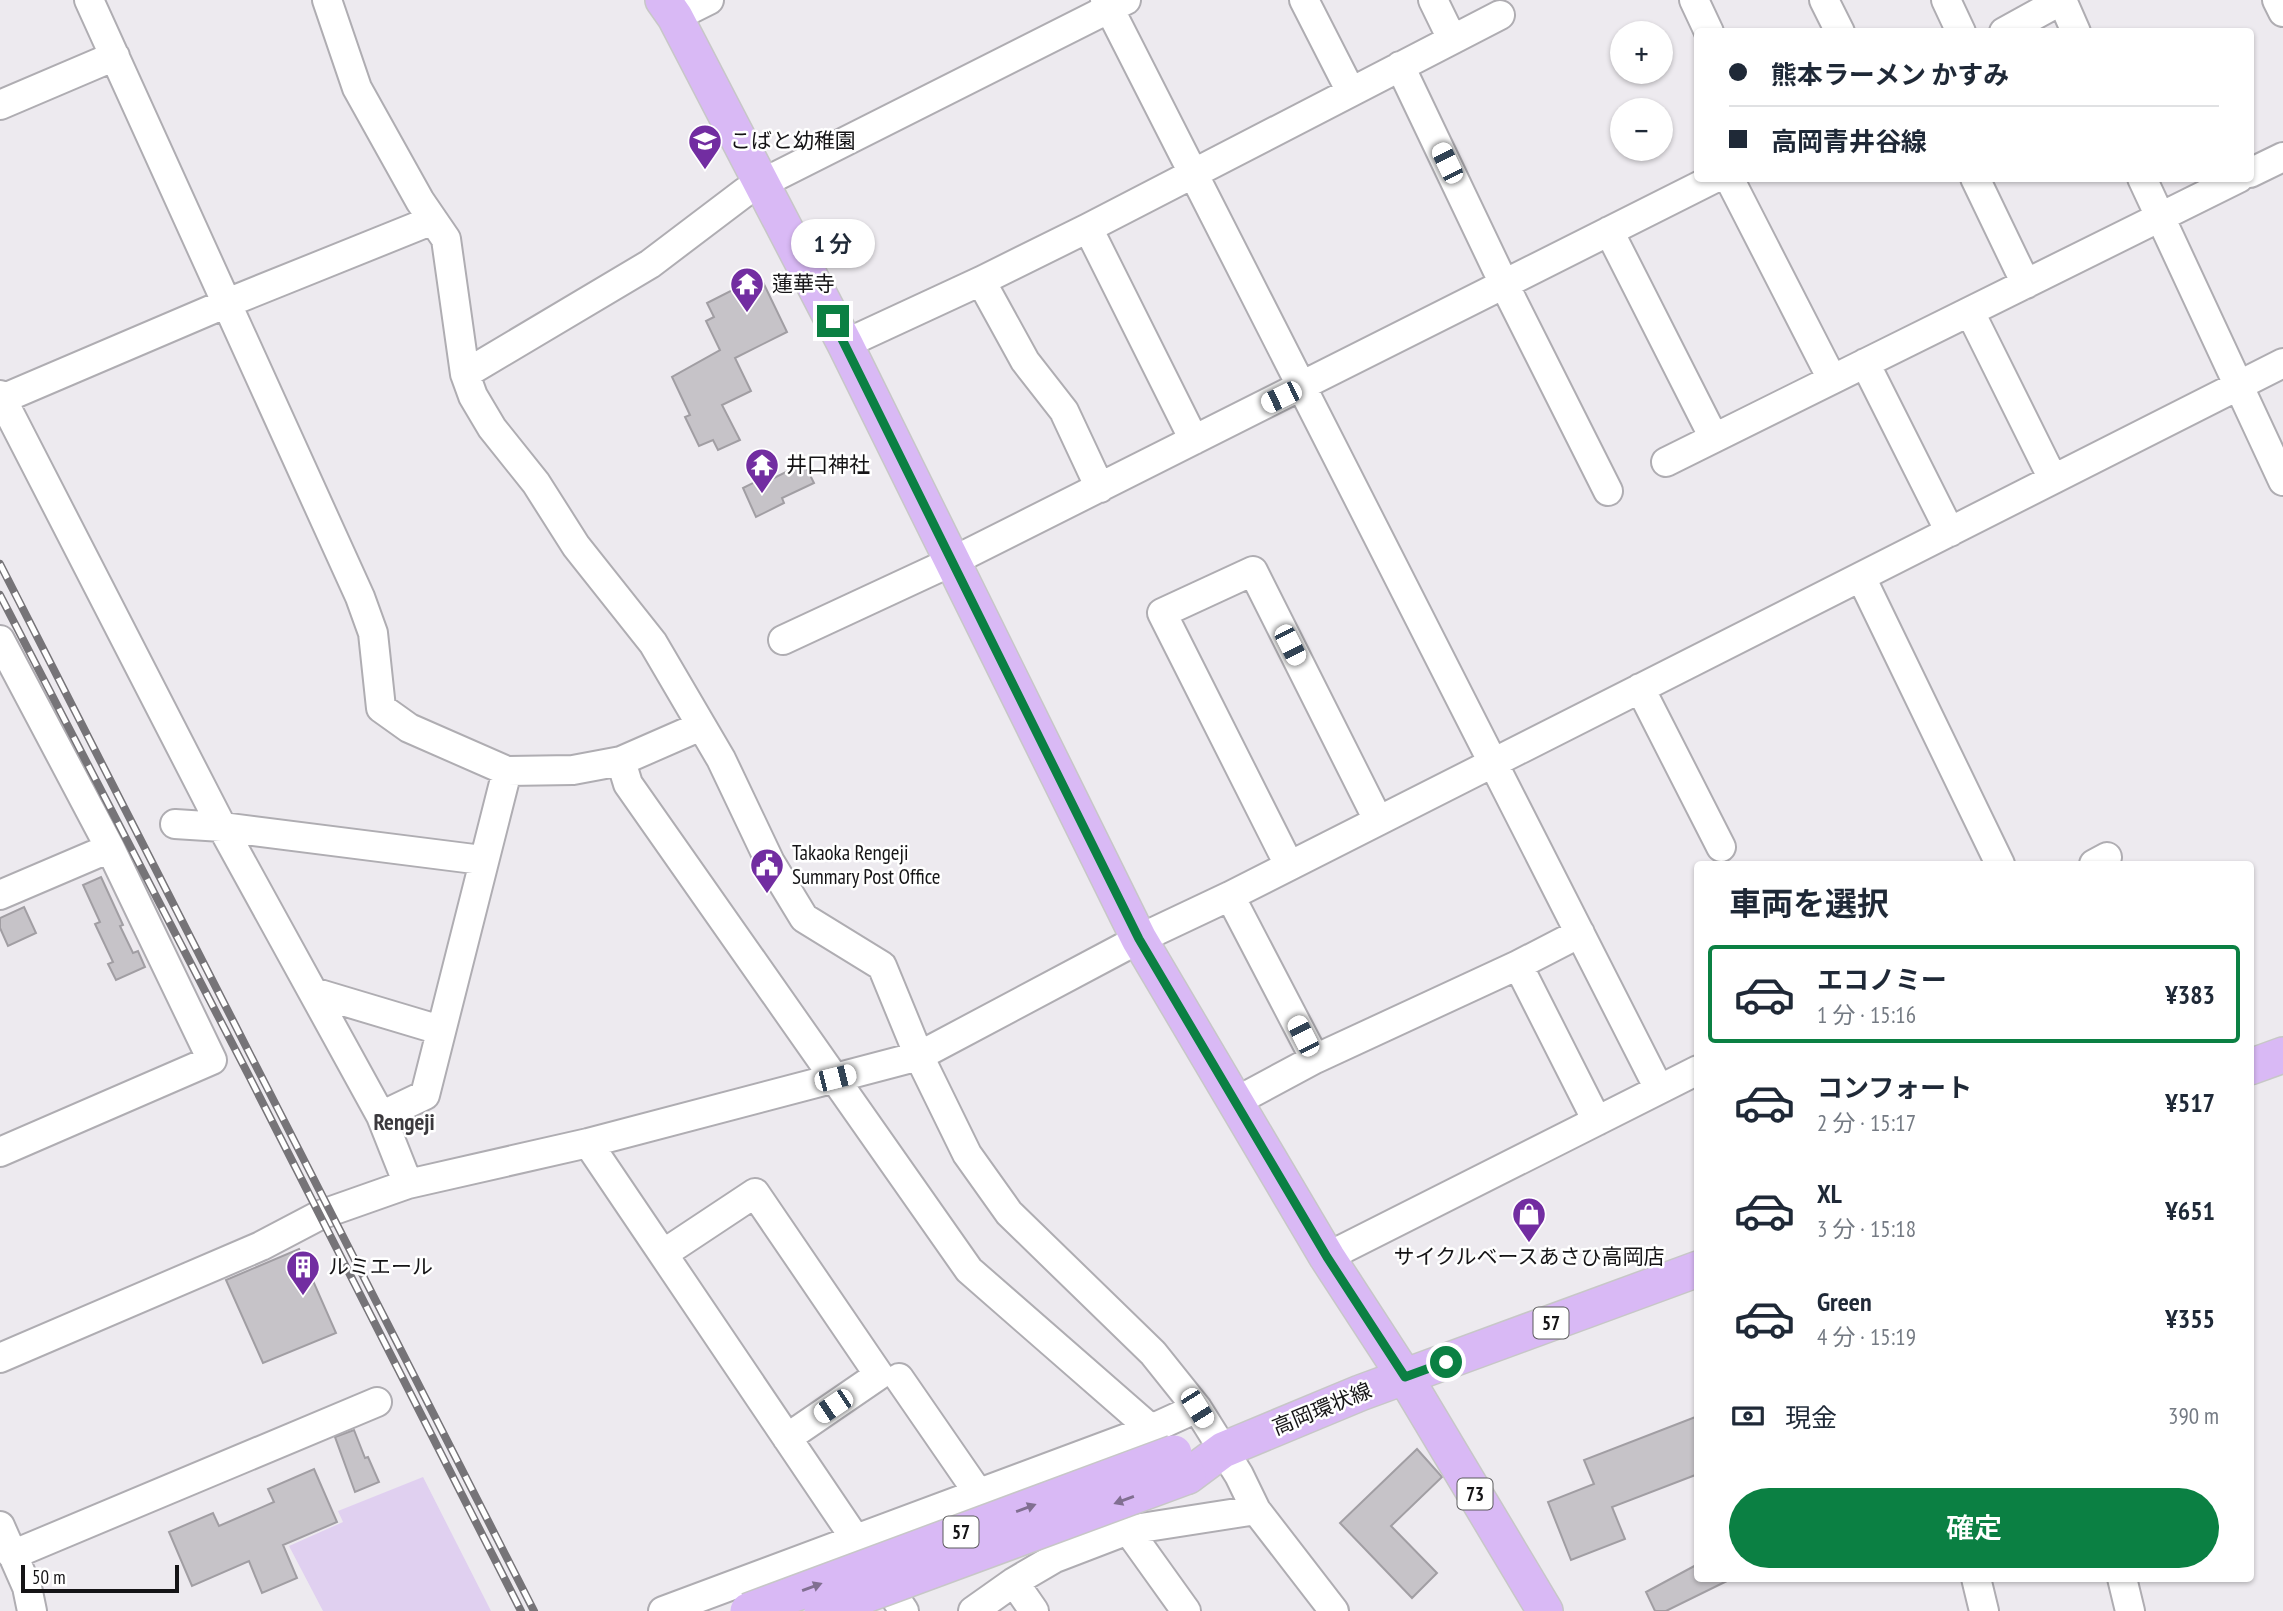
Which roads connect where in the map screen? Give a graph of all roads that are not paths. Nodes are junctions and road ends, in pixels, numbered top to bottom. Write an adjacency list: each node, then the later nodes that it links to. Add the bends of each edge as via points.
1 (89, 0): 21 (street)
2 (327, 0): 35 (street, via 357,89)
3 (709, 0): 12 (street)
4 (1304, 0): 23 (street)
5 (1433, 0): 20 (street)
6 (1694, 0): 15 (street)
7 (1825, 0): 16 (street)
8 (1946, 0): 17 (street)
9 (2062, 0): 18 (street); 19 (street)
10 (2277, 0): 13 (street)
11 (1113, 3): 27 (street); 33 (street)
12 (668, 9): 33 (main road, 73)
13 (2283, 12)
14 (1500, 15): 20 (street)
15 (1707, 28)
16 (1838, 28)
17 (1959, 28)
18 (2011, 28)
19 (2074, 28)
20 (1452, 39): 22 (street)
21 (115, 56): 24 (street); 41 (street)
22 (1400, 66): 23 (street); 39 (street)
23 (1351, 92): 27 (street)
24 (0, 105)
25 (2283, 157): 26 (street)
26 (2254, 171)
27 (1192, 172): 36 (street); 49 (street)
28 (1707, 182): 37 (street)
29 (1731, 182): 47 (street)
30 (1977, 182): 40 (street)
31 (2144, 182): 34 (street)
32 (2231, 182): 34 (street)
33 (762, 183): 43 (main road, 73); 46 (street, via 650,264)
34 (2159, 218): 40 (street); 48 (street)
35 (433, 220): 41 (street); 46 (street, via 446,239)
36 (1088, 228): 38 (street); 52 (street)
37 (1609, 231): 39 (street); 51 (street)
38 (981, 281): 43 (street); 56 (street, via 1025,361 1064,411)
39 (1504, 284): 49 (street); 57 (street)
40 (2026, 284): 42 (street)
41 (227, 303): 50 (street); 67 (street, via 360,597 373,633 381,708 409,728)
42 (1970, 312): 44 (street); 54 (street)
43 (845, 344): 59 (main road, 73)
44 (1865, 363): 47 (street); 58 (street)
45 (2283, 363): 48 (street)
46 (465, 374): 64 (street, via 492,428 653,643)
47 (1832, 379): 51 (street)
48 (2239, 385): 54 (street); 55 (street)
49 (1303, 386): 52 (street); 66 (street)
50 (1, 398): 70 (street)
51 (1714, 438): 53 (street)
52 (1195, 440): 56 (street)
53 (1666, 462)
54 (2053, 479): 58 (street)
55 (2283, 481)
56 (1100, 488): 59 (street)
57 (1608, 491)
58 (1950, 532): 60 (street)
59 (953, 562): 62 (street); 79 (main road, 73)
60 (1861, 577): 63 (street); 74 (street)
61 (0, 640): 72 (street)
62 (783, 640)
63 (1640, 688): 66 (street); 71 (street)
64 (701, 726): 65 (street); 84 (street, via 804,918 882,966)
65 (621, 761): 67 (street, via 573,770); 88 (street, via 628,784)
66 (1494, 762): 68 (street); 78 (street)
67 (506, 771): 73 (street)
68 (1378, 820): 75 (street); 75 (street, via 1253,571 1162,613)
69 (175, 824): 70 (street)
70 (222, 827): 73 (street); 81 (street)
71 (1721, 847)
72 (110, 848): 76 (street); 94 (street, via 212,1060)
73 (482, 860): 82 (street)
74 (1999, 861)
75 (1289, 865): 77 (street)
76 (0, 895)
77 (1230, 896): 79 (street); 85 (street)
78 (1580, 933): 80 (street); 89 (street)
79 (1139, 939): 84 (street); 90 (main road, 73)
80 (1518, 965): 85 (street); 92 (street)
81 (313, 992): 82 (street); 91 (street)
82 (440, 1030): 91 (street, via 425,1095)
83 (2283, 1055): 86 (main road)
84 (919, 1056): 88 (street); 103 (street, via 967,1154 1009,1213 1153,1353)
85 (1315, 1059): 90 (street)
86 (2254, 1066)
87 (1694, 1072): 89 (street)
88 (835, 1078): 93 (street); 106 (street, via 969,1270)
89 (1659, 1089): 92 (street)
90 (1235, 1102): 97 (main road, 73)
91 (381, 1116): 95 (street)
92 (1597, 1121): 97 (street)
93 (588, 1143): 95 (street); 96 (street)
94 (0, 1153)
95 (408, 1184): 99 (street, via 320,1215 261,1246)
96 (663, 1254): 104 (street); 104 (street, via 755,1193 879,1375)
97 (1327, 1257): 100 (main road, 73)
98 (1694, 1270): 100 (main road, 高岡環状線 / 57)
99 (0, 1358)
100 (1405, 1377): 105 (main road, 高岡環状線 / 57); 125 (main road, 73)
101 (899, 1378): 107 (street)
102 (377, 1402): 112 (street)
103 (1197, 1408): 105 (street); 106 (street)
104 (787, 1438): 111 (street)
105 (1223, 1450): 106 (main road, 高岡環状線 / 57); 108 (street)
106 (1171, 1453): 107 (street); 118 (main road, 高岡環状線 / 57, one-way to 106, bridge); 119 (main road, 高岡環状線 / 57, one-way to 119, bridge)
107 (979, 1494): 111 (street)
108 (1256, 1510): 110 (street); 124 (street)
109 (0, 1526): 112 (street)
110 (1128, 1530): 113 (street, via 1055,1558); 123 (street)
111 (856, 1540): 117 (street); 120 (street)
112 (12, 1555): 116 (street)
113 (1014, 1582): 121 (street); 122 (street)
114 (1977, 1582): 126 (street)
115 (2123, 1582): 127 (street)
116 (29, 1599)
117 (663, 1611)
118 (748, 1611)
119 (822, 1611)
120 (904, 1611)
121 (973, 1611)
122 (1034, 1611)
123 (1186, 1611)
124 (1335, 1611)
125 (1545, 1611)
126 (1984, 1611)
127 (2130, 1611)

